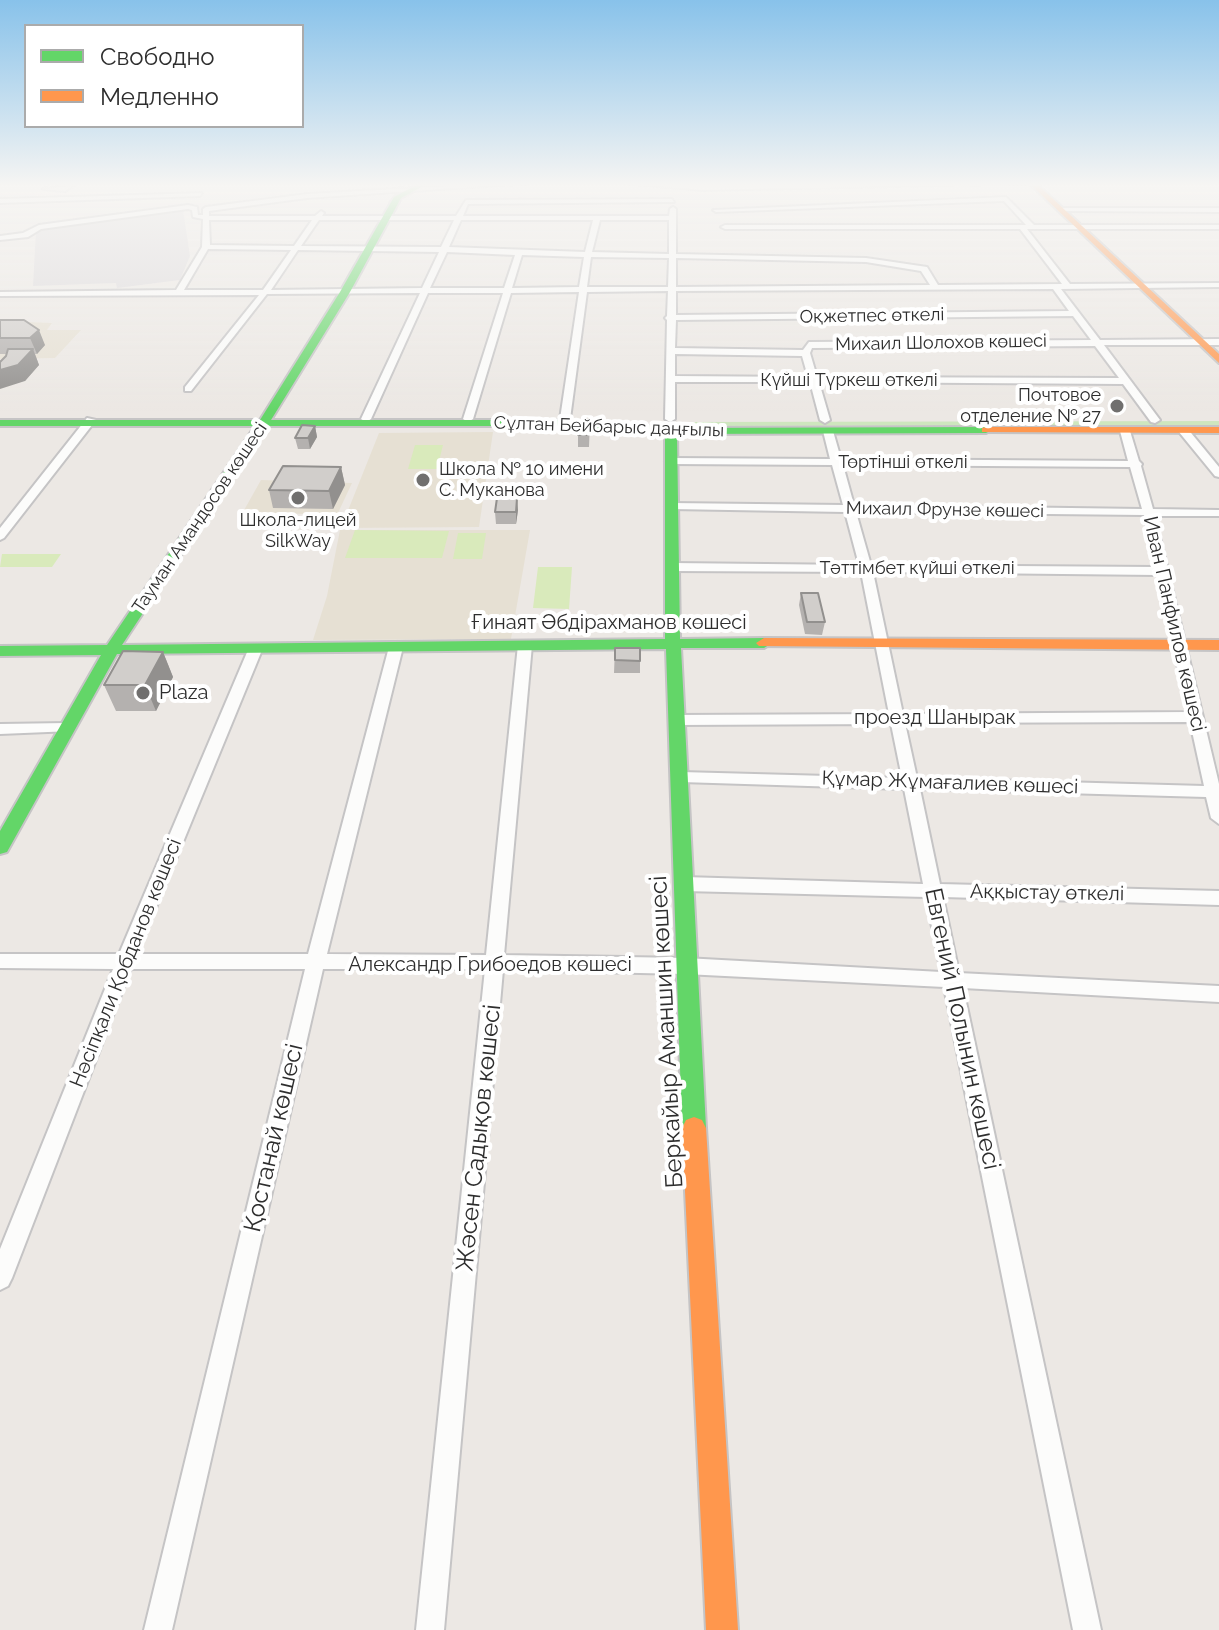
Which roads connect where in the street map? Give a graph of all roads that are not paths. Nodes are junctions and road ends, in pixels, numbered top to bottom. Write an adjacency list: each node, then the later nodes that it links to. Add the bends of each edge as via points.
1 (199, 259): 22 (street)
2 (288, 259): 19 (street)
3 (364, 259): 20 (main road, Тауман Амандосов көшесі)
4 (442, 259): 21 (street)
5 (517, 259): 18 (street)
6 (587, 259): 17 (street)
7 (670, 259): 16 (street, Беркайыр Аманшин көшесі)
8 (820, 259): 15 (street, via 924,269)
9 (1047, 259): 12 (street)
10 (1113, 259): 13 (main road)
11 (1054, 285): 12 (street); 15 (street); 24 (street)
12 (1067, 285): 13 (street)
13 (1140, 285): 14 (street); 27 (main road)
14 (1219, 285)
15 (935, 286): 16 (street)
16 (671, 288): 17 (street); 25 (street, Беркайыр Аманшин көшесі)
17 (584, 290): 18 (street); 38 (street)
18 (507, 291): 21 (street); 37 (street)
19 (265, 292): 20 (street); 22 (street); 35 (street)
20 (345, 292): 21 (street); 43 (main road, Тауман Амандосов көшесі)
21 (427, 292): 36 (street)
22 (178, 293): 23 (street)
23 (0, 294)
24 (1075, 313): 25 (street, Оқжетпес өткелі); 26 (street)
25 (669, 318): 29 (street, Беркайыр Аманшин көшесі)
26 (1097, 342): 27 (street, Михаил Шолохов көшесі); 30 (street, Михаил Шолохов көшесі, via 809,345); 34 (street)
27 (1199, 342): 28 (street, Михаил Шолохов көшесі); 31 (main road)
28 (1219, 342)
29 (669, 351): 30 (street, Михаил Шолохов көшесі); 32 (street, Беркайыр Аманшин көшесі)
30 (806, 353): 33 (street, Евгений Полынин көшесі)
31 (1219, 360)
32 (670, 379): 33 (street, Күйші Түркеш өткелі); 45 (street, Беркайыр Аманшин көшесі)
33 (815, 381): 34 (street, Күйші Түркеш өткелі); 46 (street, Евгений Полынин көшесі)
34 (1125, 381): 39 (street)
35 (188, 389)
36 (366, 419): 37 (main road, Сұлтан Бейбарыс даңғылы); 43 (main road, Сұлтан Бейбарыс даңғылы)
37 (468, 419): 38 (main road, Сұлтан Бейбарыс даңғылы)
38 (565, 419): 44 (main road, Сұлтан Бейбарыс даңғылы)
39 (1155, 420): 40 (main road, Сұлтан Бейбарыс даңғылы); 46 (main road, Сұлтан Бейбарыс даңғылы)
40 (1219, 420)
41 (0, 422): 42 (main road, Сұлтан Бейбарыс даңғылы)
42 (89, 422): 43 (main road, Сұлтан Бейбарыс даңғылы); 58 (street)
43 (271, 422): 44 (main road, Сұлтан Бейбарыс даңғылы); 70 (main road, Тауман Амандосов көшесі)
44 (646, 425): 45 (main road, Сұлтан Бейбарыс даңғылы)
45 (670, 425): 46 (main road, Сұлтан Бейбарыс даңғылы); 50 (main road, Беркайыр Аманшин көшесі)
46 (827, 425): 49 (main road, Сұлтан Бейбарыс даңғылы); 51 (street, Евгений Полынин көшесі)
47 (1183, 430): 48 (main road, Сұлтан Бейбарыс даңғылы); 49 (main road, Сұлтан Бейбарыс даңғылы); 53 (street)
48 (1219, 430)
49 (1125, 431): 52 (street, Иван Панфилов көшесі)
50 (670, 461): 51 (street, Төртінші өткелі); 54 (main road, Беркайыр Аманшин көшесі)
51 (837, 462): 52 (street, Төртінші өткелі); 55 (street, Евгений Полынин көшесі)
52 (1137, 464): 56 (street, Иван Панфилов көшесі)
53 (1219, 474)
54 (671, 506): 55 (street, Михаил Фрунзе көшесі); 59 (main road, Беркайыр Аманшин көшесі)
55 (849, 508): 56 (street, Михаил Фрунзе көшесі); 60 (street, Евгений Полынин көшесі)
56 (1149, 513): 57 (street, Михаил Фрунзе көшесі); 61 (street, Иван Панфилов көшесі)
57 (1219, 513)
58 (0, 536)
59 (672, 567): 60 (street, Тәттімбет күйші өткелі); 62 (main road, Беркайыр Аманшин көшесі)
60 (866, 569): 61 (street, Тәттімбет күйші өткелі); 66 (street, Евгений Полынин көшесі)
61 (1162, 571): 64 (street, Иван Панфилов көшесі)
62 (673, 643): 63 (main road, Ғинаят Әбдірахманов көшесі); 66 (main road, Ғинаят Әбдірахманов көшесі); 73 (main road, Беркайыр Аманшин көшесі)
63 (525, 645): 67 (main road, Ғинаят Әбдірахманов көшесі); 85 (street, Жәсен Садықов көшесі)
64 (1177, 645): 65 (main road, Ғинаят Әбдірахманов көшесі); 66 (main road, Ғинаят Әбдірахманов көшесі); 71 (street, Иван Панфилов көшесі)
65 (1219, 645)
66 (882, 646): 72 (street, Евгений Полынин көшесі)
67 (396, 647): 68 (main road, Ғинаят Әбдірахманов көшесі); 87 (street, Қостанай көшесі)
68 (255, 650): 70 (main road, Ғинаят Әбдірахманов көшесі); 86 (street, Нәсіпқали Қобданов көшесі)
69 (0, 651): 70 (main road, Ғинаят Әбдірахманов көшесі)
70 (111, 651): 74 (main road, Тауман Амандосов көшесі)
71 (1195, 717): 72 (street, проезд Шанырак); 78 (street, Иван Панфилов көшесі)
72 (897, 719): 73 (street, проезд Шанырак); 77 (street, Евгений Полынин көшесі)
73 (676, 720): 76 (main road, Беркайыр Аманшин көшесі)
74 (67, 728): 75 (street); 80 (main road, Тауман Амандосов көшесі)
75 (0, 729)
76 (681, 777): 77 (street, Құмар Жұмағалиев көшесі); 81 (main road, Беркайыр Аманшин көшесі)
77 (910, 781): 78 (street, Құмар Жұмағалиев көшесі); 82 (street, Евгений Полынин көшесі)
78 (1216, 792): 79 (street, Иван Панфилов көшесі)
79 (1219, 818)
80 (0, 847)
81 (684, 884): 82 (street, Аққыстау өткелі); 88 (main road, Беркайыр Аманшин көшесі)
82 (933, 890): 83 (street, Аққыстау өткелі); 89 (street, Евгений Полынин көшесі)
83 (1219, 898)
84 (0, 961): 86 (street, Александр Грибоедов көшесі)
85 (497, 962): 87 (street, Александр Грибоедов көшесі); 88 (street, Александр Грибоедов көшесі); 93 (street, Жәсен Садықов көшесі)
86 (124, 963): 87 (street, Александр Грибоедов көшесі); 91 (street, Нәсіпқали Қобданов көшесі)
87 (315, 964): 92 (street, Қостанай көшесі)
88 (685, 966): 89 (street, Александр Грибоедов көшесі); 94 (main road, Беркайыр Аманшин көшесі)
89 (951, 980): 90 (street, Александр Грибоедов көшесі); 95 (street, Евгений Полынин көшесі)
90 (1219, 994)
91 (0, 1278)
92 (158, 1630)
93 (430, 1630)
94 (722, 1630)
95 (1087, 1630)

